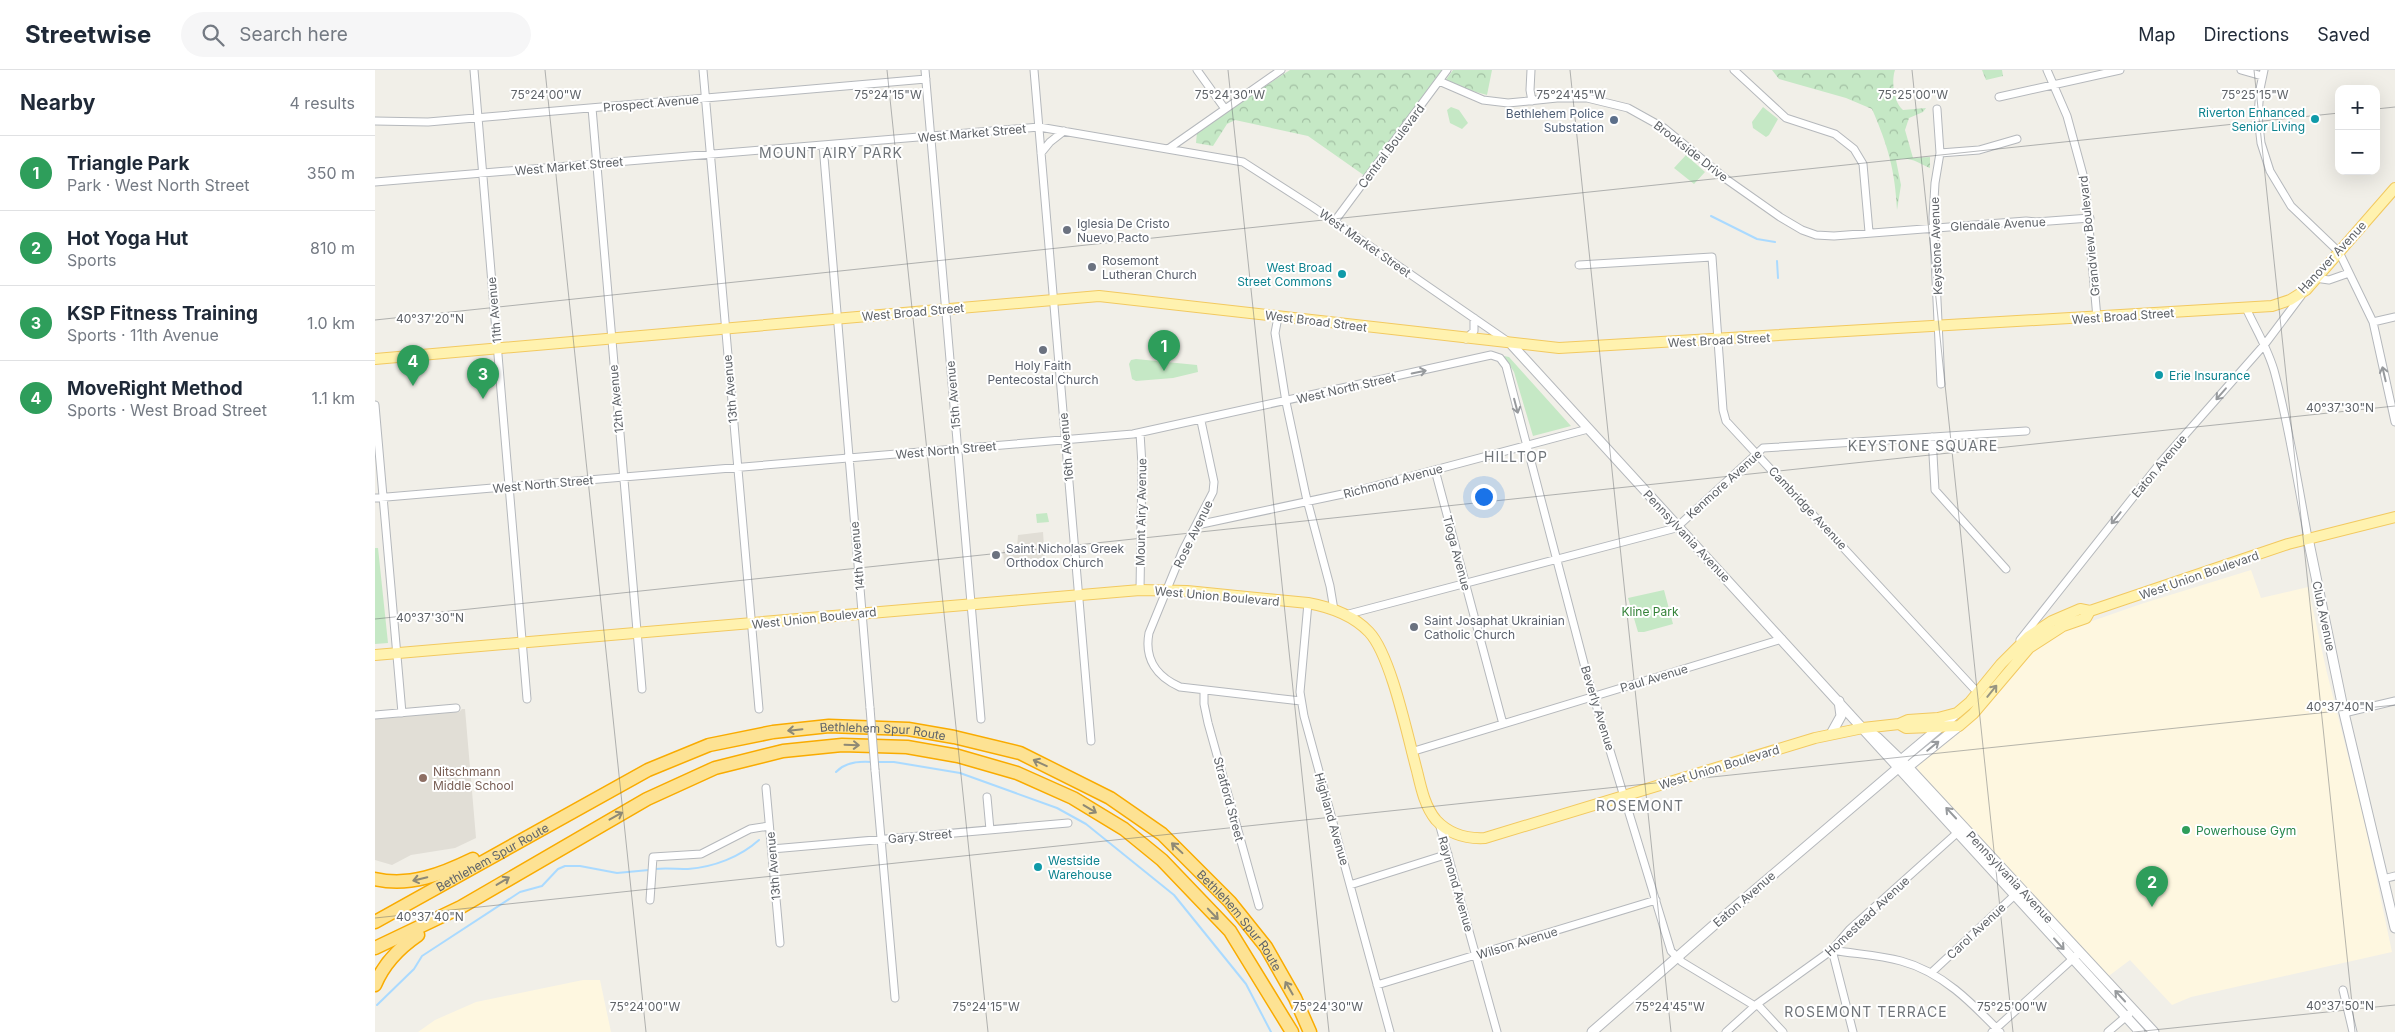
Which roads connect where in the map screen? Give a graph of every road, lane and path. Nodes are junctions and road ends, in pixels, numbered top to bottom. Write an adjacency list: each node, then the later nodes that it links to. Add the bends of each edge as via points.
1 (474, 70): 23 (street, 11th Avenue)
2 (703, 70): 18 (street, 13th Avenue)
3 (925, 70): 14 (street, 15th Avenue)
4 (1034, 70): 25 (street, 16th Avenue)
5 (1197, 70): 21 (street)
6 (1281, 70): 21 (street)
7 (1447, 70): 15 (street, Central Boulevard)
8 (1531, 70): 19 (street)
9 (1733, 70): 41 (street, via 1787,118 1835,134 1854,149 1863,164)
10 (2047, 70): 16 (street, Grandview Boulevard)
11 (2120, 70): 16 (street)
12 (2241, 70): 13 (street)
13 (2263, 73): 43 (street, via 2258,102 2259,129 2270,171 2291,206)
14 (926, 79): 18 (street, Prospect Avenue); 27 (street, 15th Avenue)
15 (1439, 81): 19 (street, Brookside Drive, via 1483,100); 39 (street, Central Boulevard)
16 (2053, 85): 17 (street); 38 (street, Grandview Boulevard, via 2077,149)
17 (1999, 97)
18 (706, 98): 20 (street, Prospect Avenue); 32 (street, 13th Avenue)
19 (1532, 101): 42 (street, Brookside Drive, via 1587,98 1641,114 1664,128 1754,200)
20 (592, 108): 23 (street, Prospect Avenue); 34 (street, 12th Avenue)
21 (1225, 109): 30 (street)
22 (1937, 109): 31 (street, Keystone Avenue)
23 (478, 118): 24 (street, Prospect Avenue, via 428,122); 35 (street, 11th Avenue)
24 (375, 121)
25 (1039, 127): 26 (street, West Market Street); 27 (street, West Market Street); 33 (street, 16th Avenue)
26 (1063, 131): 30 (street, West Market Street); 33 (street)
27 (931, 136): 29 (street, West Market Street); 51 (street, 15th Avenue)
28 (2017, 139): 31 (street, via 1979,150)
29 (823, 145): 32 (street, West Market Street); 54 (street, 14th Avenue)
30 (1168, 149): 39 (street, West Market Street, via 1248,164)
31 (1940, 153): 40 (street, Keystone Avenue, via 1933,200)
32 (711, 154): 34 (street, West Market Street); 59 (street, 13th Avenue)
33 (1041, 154): 48 (street, 16th Avenue)
34 (597, 164): 35 (street, West Market Street); 60 (street, 12th Avenue)
35 (482, 174): 36 (street, West Market Street); 65 (street, 11th Avenue)
36 (375, 182)
37 (2395, 188): 43 (main road, Hanover Avenue)
38 (2089, 218): 40 (street, Glendale Avenue); 56 (street, Grandview Boulevard)
39 (1334, 222): 55 (street, West Market Street)
40 (1933, 227): 41 (street, Glendale Avenue); 58 (street, Keystone Avenue)
41 (1869, 232): 42 (street, Glendale Avenue)
42 (1816, 235)
43 (2339, 252): 45 (street); 46 (main road, Hanover Avenue)
44 (1579, 265): 62 (street, Cambridge Avenue, via 1710,256 1714,260)
45 (2349, 273): 46 (street, via 2329,280); 57 (street)
46 (2315, 278): 47 (main road, Hanover Avenue)
47 (2305, 290): 49 (main road, Hanover Avenue, via 2283,303); 63 (street, Eaton Avenue)
48 (1054, 300): 51 (main road, West Broad Street); 52 (main road, West Broad Street, via 1112,297); 77 (street, 16th Avenue)
49 (2258, 307): 50 (main road, West Broad Street)
50 (2246, 308): 56 (main road, West Broad Street); 63 (street, Club Avenue, via 2260,340)
51 (946, 310): 54 (main road, West Broad Street); 79 (street, 15th Avenue)
52 (1278, 317): 61 (main road, West Broad Street); 69 (street, via 1275,333)
53 (2395, 317): 57 (street)
54 (837, 318): 59 (main road, West Broad Street); 81 (street, 14th Avenue)
55 (1474, 318): 61 (street, via 1474,331); 64 (street, West Market Street)
56 (2097, 318): 58 (main road, West Broad Street)
57 (2373, 322): 72 (street, one-way to 57)
58 (1940, 327): 62 (main road, West Broad Street); 68 (street, Keystone Avenue)
59 (725, 328): 60 (main road, West Broad Street); 82 (street, 13th Avenue)
60 (611, 338): 65 (main road, West Broad Street); 84 (street, 12th Avenue)
61 (1466, 339): 64 (main road, West Broad Street)
62 (1719, 340): 64 (main road, West Broad Street, via 1559,348); 80 (street, Cambridge Avenue, via 1724,414 1729,425)
63 (2265, 344): 92 (street, Club Avenue, via 2275,373); 109 (street, Eaton Avenue, one-way to 109, via 2161,462)
64 (1512, 345): 73 (street, Pennsylvania Avenue)
65 (497, 348): 66 (main road, West Broad Street); 85 (street, 11th Avenue)
66 (375, 359)
67 (1506, 366): 69 (street, West North Street, one-way to 67, via 1491,355 1500,358); 78 (street, Beverly Avenue, one-way to 78)
68 (1941, 384)
69 (1286, 402): 71 (street, West North Street); 88 (street)
70 (375, 405): 86 (street)
71 (1201, 421): 75 (street, West North Street); 90 (street, Rose Avenue, via 1214,485)
72 (2395, 422)
73 (1588, 428): 78 (street, Richmond Avenue); 91 (street, Pennsylvania Avenue)
74 (2026, 431): 76 (street, Kenmore Avenue)
75 (1140, 433): 77 (street, West North Street); 96 (street, Mount Airy Avenue)
76 (1932, 437): 80 (street, Kenmore Avenue, via 1763,448); 94 (street, via 1935,490)
77 (1065, 440): 79 (street, West North Street); 98 (street, 16th Avenue)
78 (1527, 446): 83 (street, Richmond Avenue); 93 (street, Beverly Avenue)
79 (957, 450): 81 (street, West North Street); 100 (street, 15th Avenue)
80 (1757, 454): 91 (street, Kenmore Avenue); 114 (street, Cambridge Avenue)
81 (849, 458): 82 (street, West North Street); 103 (street, 14th Avenue)
82 (737, 468): 84 (street, West North Street); 105 (street, 13th Avenue)
83 (1435, 470): 88 (street, Richmond Avenue); 95 (street, Tioga Avenue)
84 (623, 477): 85 (street, West North Street); 106 (street, 12th Avenue)
85 (509, 487): 86 (street, West North Street); 108 (street, 11th Avenue)
86 (383, 497): 87 (street, West North Street); 110 (street)
87 (375, 498)
88 (1307, 502): 90 (street, Richmond Avenue); 101 (street)
89 (2395, 517): 92 (main road, West Union Boulevard)
90 (1197, 525): 97 (street, Rose Avenue, via 1183,550)
91 (1678, 526): 93 (street, Kenmore Avenue); 107 (street, Pennsylvania Avenue)
92 (2308, 538): 102 (main road, West Union Boulevard); 124 (street, Club Avenue)
93 (1555, 560): 95 (street, Kenmore Avenue); 115 (street, Beverly Avenue)
94 (2006, 569)
95 (1465, 583): 104 (street, Kenmore Avenue); 127 (street, Tioga Avenue)
96 (1140, 590): 97 (main road, West Union Boulevard); 98 (main road, West Union Boulevard)
97 (1168, 590): 99 (main road, West Union Boulevard); 113 (street, Rose Avenue, via 1149,633 1151,661 1158,673 1172,684)
98 (1079, 595): 100 (main road, West Union Boulevard); 133 (street, 16th Avenue)
99 (1308, 603): 101 (main road, West Union Boulevard); 117 (street, Highland Avenue)
100 (970, 604): 103 (main road, West Union Boulevard); 126 (street, 15th Avenue)
101 (1334, 610): 104 (main road, West Union Boulevard)
102 (2090, 611): 109 (main road, West Union Boulevard, via 2080,609 2052,621); 129 (main road, West Union Boulevard, one-way to 102, via 2029,648 2063,626 2086,618)
103 (863, 614): 105 (main road, West Union Boulevard); 145 (street, 14th Avenue, bridge)
104 (1345, 615): 134 (main road, West Union Boulevard, via 1369,632 1383,652)
105 (752, 624): 106 (main road, West Union Boulevard); 121 (street, 13th Avenue)
106 (637, 632): 108 (main road, West Union Boulevard); 112 (street, 12th Avenue)
107 (1782, 639): 115 (street, Paul Avenue); 118 (street, Pennsylvania Avenue)
108 (522, 642): 110 (main road, West Union Boulevard); 116 (street, 11th Avenue)
109 (2018, 645): 114 (main road, West Union Boulevard)
110 (397, 653): 111 (main road, West Union Boulevard); 122 (street)
111 (375, 655)
112 (642, 690)
113 (1204, 691): 117 (street, Rose Avenue); 155 (street, Stratford Street, via 1208,723)
114 (1978, 693): 123 (main road, West Union Boulevard)
115 (1594, 696): 127 (street, Paul Avenue); 137 (street, Beverly Avenue)
116 (527, 699)
117 (1301, 701): 151 (street, Highland Avenue)
118 (1839, 701): 131 (street, Pennsylvania Avenue); 132 (street, via 1841,716)
119 (2395, 701): 124 (street)
120 (456, 708): 122 (street)
121 (759, 708)
122 (402, 713): 125 (street)
123 (1957, 713): 128 (main road, West Union Boulevard); 130 (street, Eaton Avenue)
124 (2344, 713): 150 (street, Club Avenue)
125 (375, 715)
126 (981, 719)
127 (1503, 724): 134 (street, Paul Avenue)
128 (1899, 724): 130 (main road, West Union Boulevard, via 1906,728); 131 (main road, West Union Boulevard)
129 (1959, 726): 130 (main road, West Union Boulevard); 135 (street, Eaton Avenue, one-way to 129)
130 (1943, 727): 135 (street, Eaton Avenue)
131 (1863, 728): 132 (main road, West Union Boulevard); 135 (street, Pennsylvania Avenue)
132 (1831, 734): 137 (main road, West Union Boulevard)
133 (1091, 741)
134 (1411, 752): 139 (main road, West Union Boulevard, via 1426,804)
135 (1902, 765): 144 (street, Pennsylvania Avenue); 152 (street, Pennsylvania Avenue, one-way to 135); 164 (street, Eaton Avenue)
136 (766, 788): 142 (street, 13th Avenue)
137 (1625, 797): 139 (main road, West Union Boulevard, via 1485,838 1460,836); 154 (street, Beverly Avenue)
138 (987, 798): 143 (street)
139 (1439, 823): 147 (street, Raymond Avenue)
140 (1068, 824): 143 (street, Gary Street)
141 (545, 826): 149 (highway, one-way to 149, via 436,875 397,882); 157 (highway, Bethlehem Spur Route); 176 (highway, Bethlehem Spur Route, one-way to 141, via 1266,947 1194,864 1162,834 1110,798 1020,753 908,729 829,726 773,732 709,745 648,770)
142 (769, 826): 146 (street, 13th Avenue); 153 (street, via 750,829 701,854 653,856)
143 (990, 830): 145 (street, Gary Street)
144 (1957, 832): 152 (street, Pennsylvania Avenue); 161 (street, Homestead Avenue, via 1850,928)
145 (882, 839): 146 (street, Gary Street); 170 (street, 14th Avenue)
146 (772, 848): 159 (street, 13th Avenue)
147 (1448, 854): 151 (street); 163 (street, Raymond Avenue)
148 (2395, 876): 150 (street)
149 (375, 879)
150 (2383, 879): 158 (street, Club Avenue)
151 (1350, 885): 168 (street, Highland Avenue)
152 (2018, 892): 162 (street, Pennsylvania Avenue); 165 (street, Pennsylvania Avenue, one-way to 165); 166 (street, Carol Avenue)
153 (650, 900)
154 (1656, 900): 163 (street, Wilson Avenue); 164 (street, Beverly Avenue)
155 (1259, 906)
156 (461, 907): 160 (highway, Bethlehem Spur Route); 167 (highway, via 406,943 386,963); 175 (highway, Bethlehem Spur Route, one-way to 175, via 647,799 715,768 783,751 842,745 907,747 958,756 1017,773 1073,798 1124,829 1162,860 1229,931)
157 (375, 922)
158 (2395, 928)
159 (780, 943)
160 (375, 948)
161 (1832, 950): 166 (street, via 1900,960); 171 (street, Homestead Avenue); 182 (street)
162 (2080, 952): 165 (street); 172 (street, Pennsylvania Avenue, one-way to 162)
163 (1476, 955): 168 (street, Wilson Avenue); 178 (street, Raymond Avenue)
164 (1676, 958): 171 (street); 179 (street, Eaton Avenue)
165 (2072, 959): 173 (street, Pennsylvania Avenue); 174 (street)
166 (1931, 973): 174 (street, via 1955,988)
167 (375, 985)
168 (1377, 985): 177 (street, Highland Avenue)
169 (2343, 990): 186 (street)
170 (895, 998)
171 (1756, 1005): 180 (street, Homestead Avenue); 181 (street)
172 (2133, 1010): 173 (street); 185 (street, Pennsylvania Avenue)
173 (2126, 1017): 183 (street); 184 (street, Pennsylvania Avenue)
174 (1996, 1031)
175 (1292, 1032)
176 (1310, 1032)
177 (1390, 1032)
178 (1497, 1032)
179 (1592, 1032)
180 (1726, 1032)
181 (1783, 1032)
182 (1853, 1032)
183 (2108, 1032)
184 (2140, 1032)
185 (2154, 1032)
186 (2353, 1032)

